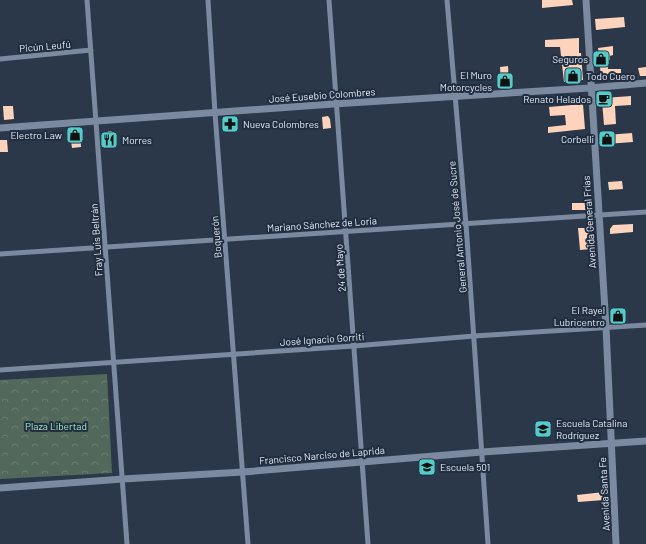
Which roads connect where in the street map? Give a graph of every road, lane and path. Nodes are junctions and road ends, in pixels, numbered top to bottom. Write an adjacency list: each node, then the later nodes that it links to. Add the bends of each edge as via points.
1 (87, 0): 6 (street, Fray Luis Beltrán)
2 (208, 0): 12 (street, Boquerón)
3 (329, 0): 11 (street, 24 de Mayo)
4 (447, 0): 10 (street, General Antonio José de Sucre)
5 (586, 0): 9 (street, Avenida General Frías)
6 (91, 50): 7 (street, Picún Leufú); 13 (street, Fray Luis Beltrán)
7 (0, 59)
8 (646, 83): 9 (street, José Eusebio Colombres)
9 (590, 88): 10 (street, José Eusebio Colombres); 16 (street, Avenida General Frías)
10 (456, 97): 11 (street, José Eusebio Colombres); 17 (street, General Antonio José de Sucre)
11 (336, 104): 12 (street, José Eusebio Colombres); 18 (street, 24 de Mayo)
12 (215, 113): 13 (street, José Eusebio Colombres); 19 (street, Boquerón)
13 (96, 122): 14 (street, José Eusebio Colombres); 20 (street, Fray Luis Beltrán)
14 (0, 128)
15 (646, 212): 16 (street, Mariano Sánchez de Loria)
16 (599, 215): 17 (street, Mariano Sánchez de Loria); 23 (street, Avenida General Frías)
17 (466, 224): 18 (street, Mariano Sánchez de Loria); 24 (street, General Antonio José de Sucre)
18 (346, 232): 19 (street, Mariano Sánchez de Loria); 25 (street, 24 de Mayo)
19 (226, 239): 20 (street, Mariano Sánchez de Loria); 26 (street, Boquerón)
20 (106, 247): 21 (street, Mariano Sánchez de Loria); 27 (street, Fray Luis Beltrán)
21 (0, 254)
22 (646, 325): 23 (street, José Ignacio Gorriti)
23 (606, 327): 24 (street, José Ignacio Gorriti); 30 (street, Avenida General Frías)
24 (474, 336): 25 (street, José Ignacio Gorriti); 31 (street, General Antonio José de Sucre)
25 (354, 346): 26 (street, José Ignacio Gorriti); 32 (street, 24 de Mayo)
26 (234, 354): 27 (street, José Ignacio Gorriti); 33 (street, Boquerón)
27 (114, 362): 28 (street, José Ignacio Gorriti); 34 (street, Fray Luis Beltrán)
28 (0, 370)
29 (646, 441): 30 (street, Francisco Narciso de Laprida)
30 (611, 444): 31 (street, Francisco Narciso de Laprida); 40 (street, Avenida Santa Fe)
31 (482, 452): 32 (street, Francisco Narciso de Laprida); 39 (street, General Antonio José de Sucre)
32 (363, 462): 33 (street, Francisco Narciso de Laprida); 38 (street, 24 de Mayo)
33 (243, 472): 34 (street, Francisco Narciso de Laprida); 37 (street, Boquerón)
34 (123, 479): 35 (street, Francisco Narciso de Laprida); 36 (street, Fray Luis Beltrán)
35 (0, 488)
36 (127, 544)
37 (248, 544)
38 (368, 544)
39 (488, 544)
40 (616, 544)

